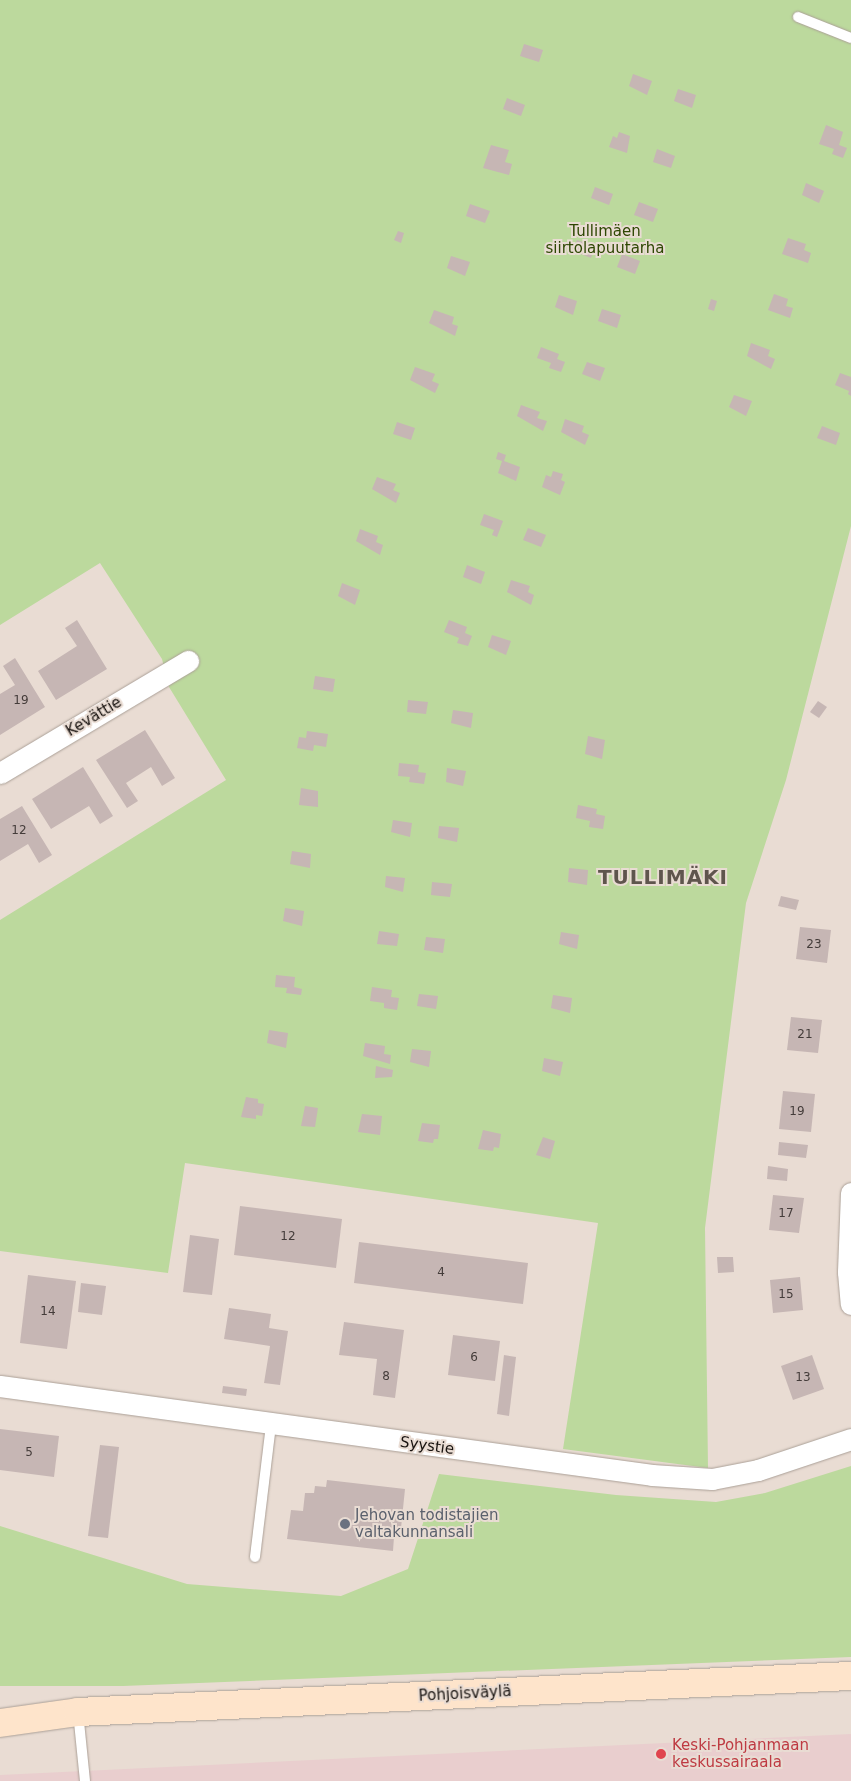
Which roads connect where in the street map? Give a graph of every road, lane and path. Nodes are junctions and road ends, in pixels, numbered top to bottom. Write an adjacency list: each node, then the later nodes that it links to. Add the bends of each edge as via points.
1 (798, 17): 2 (lane)
2 (851, 38)
3 (188, 661): 4 (street, Kevättie)
4 (0, 773)
5 (851, 1192): 6 (street, via 848,1272)
6 (851, 1304)
7 (0, 1386): 8 (street, Syystie)
8 (271, 1424): 9 (street, Syystie, via 574,1467 712,1479 758,1470); 10 (lane)
9 (851, 1439)
10 (255, 1557)
11 (851, 1676): 13 (main road, Pohjoisväylä)
12 (0, 1707): 13 (main road, Pohjoisväylä)
13 (78, 1712): 14 (main road, Pohjoisväylä); 15 (lane)
14 (0, 1723)
15 (85, 1781)

